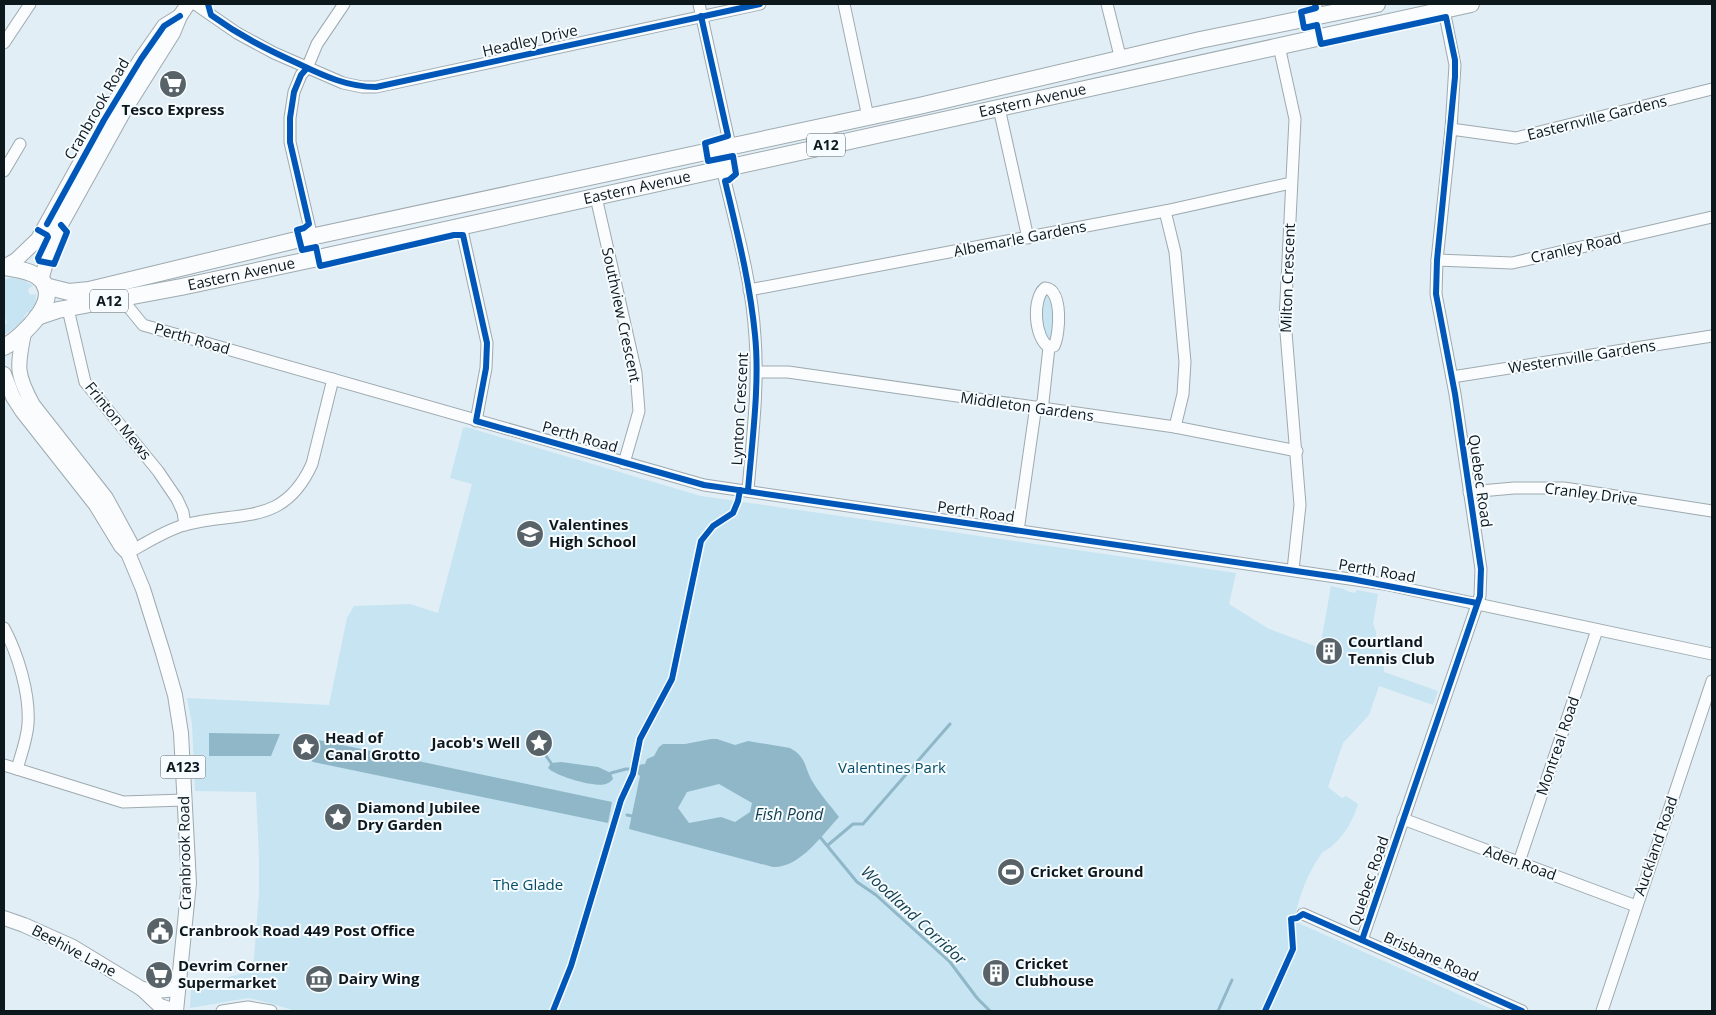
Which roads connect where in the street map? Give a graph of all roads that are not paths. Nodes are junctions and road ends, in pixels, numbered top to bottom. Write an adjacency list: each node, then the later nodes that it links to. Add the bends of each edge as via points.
1 (30, 4): 15 (street)
2 (188, 4): 13 (main road, Cranbrook Road)
3 (195, 4): 18 (street, Headley Drive, via 249,41)
4 (344, 4): 18 (street, via 317,44)
5 (699, 4): 14 (street)
6 (760, 4): 14 (street, Headley Drive)
7 (844, 4): 21 (street)
8 (1107, 4): 17 (street)
9 (1377, 4): 11 (highway, Eastern Avenue / A12)
10 (1471, 4): 12 (highway, Eastern Avenue / A12)
11 (1317, 10): 17 (highway, Eastern Avenue / A12)
12 (1444, 10): 16 (highway, Eastern Avenue / A12); 22 (street, Quebec Road, via 1455,65)
13 (180, 16): 35 (main road, Cranbrook Road, via 164,26 141,59 38,240); 36 (main road, Cranbrook Road, via 174,33 124,111 53,239)
14 (701, 16): 18 (street, Headley Drive, via 376,87 343,83); 24 (street)
15 (4, 43)
16 (1279, 46): 20 (highway, Eastern Avenue / A12); 27 (street, Milton Crescent, via 1295,119)
17 (1121, 60): 21 (highway, Eastern Avenue / A12)
18 (307, 68): 32 (street, via 294,92 290,142)
19 (1712, 89): 22 (street, Easternville Gardens, via 1516,138)
20 (999, 108): 25 (highway, Eastern Avenue / A12); 33 (street)
21 (868, 117): 24 (highway, Eastern Avenue / A12)
22 (1450, 129): 34 (street, Quebec Road)
23 (20, 144): 26 (street)
24 (730, 146): 32 (highway, Eastern Avenue / A12)
25 (722, 168): 28 (highway, Eastern Avenue / A12); 37 (street, Lynton Crescent)
26 (4, 170)
27 (1292, 184): 29 (street, Albemarle Gardens); 52 (street, Milton Crescent, via 1285,320)
28 (596, 197): 31 (highway, Eastern Avenue / A12); 53 (street, Southview Crescent, via 636,373 638,411)
29 (1166, 211): 33 (street, Albemarle Gardens); 51 (street, via 1175,252 1185,362 1183,394)
30 (1712, 217): 34 (street, Cranley Road, via 1512,263)
31 (461, 226): 38 (highway, Eastern Avenue / A12); 50 (street, via 486,343 486,368)
32 (312, 238): 36 (highway, Eastern Avenue / A12, via 80,292 58,290)
33 (1028, 238): 37 (street, Albemarle Gardens)
34 (1437, 260): 47 (street, Quebec Road, via 1436,294)
35 (4, 267): 36 (highway, A12, via 30,273)
36 (43, 283): 40 (highway, via 46,298)
37 (749, 290): 45 (street, Lynton Crescent)
38 (121, 298): 39 (highway, Eastern Avenue / A12); 48 (street, Perth Road, via 143,325)
39 (68, 308): 40 (highway, Eastern Avenue / A12); 57 (street, Frinton Mews, via 85,382 158,471 177,499)
40 (37, 317): 41 (highway)
41 (24, 333): 43 (highway); 59 (main road, Cranbrook Road / A123, via 18,362 25,391 106,498 130,542)
42 (1712, 336): 47 (street, Westernville Gardens)
43 (4, 347)
44 (1049, 347): 49 (street, via 1043,402)
45 (757, 372): 49 (street, Middleton Gardens, via 788,372); 54 (street, Lynton Crescent)
46 (4, 374): 59 (main road, Cranbrook Road / A123, via 22,411 96,505)
47 (1452, 377): 55 (street, Quebec Road)
48 (333, 379): 50 (street, Perth Road); 57 (street, via 312,464 289,499 263,511)
49 (1039, 408): 51 (street, Middleton Gardens); 58 (street, via 1034,421)
50 (476, 421): 53 (street, Perth Road)
51 (1175, 427): 52 (street, Middleton Gardens)
52 (1296, 451): 60 (street, Milton Crescent, via 1300,505)
53 (624, 463): 54 (street, Perth Road, via 704,485)
54 (748, 490): 58 (street, Perth Road)
55 (1469, 492): 56 (street, Cranley Drive, via 1564,488); 61 (street, Quebec Road, via 1481,569)
56 (1712, 511)
57 (186, 525): 59 (street, via 168,530)
58 (1018, 531): 60 (street, Perth Road)
59 (128, 553): 68 (main road, Cranbrook Road / A123, via 154,623 174,695 181,733)
60 (1293, 570): 61 (street, Perth Road)
61 (1477, 603): 63 (street, Perth Road); 69 (street, Quebec Road)
62 (4, 628): 67 (street, via 28,702 28,726)
63 (1597, 630): 64 (street, Perth Road); 70 (street, Montreal Road)
64 (1712, 654)
65 (1712, 681): 71 (street, Auckland Road)
66 (4, 765): 67 (street)
67 (17, 769): 68 (street, via 123,802)
68 (184, 800): 76 (main road, Cranbrook Road / A123, via 189,883)
69 (1403, 819): 70 (street, Aden Road); 74 (street, Quebec Road)
70 (1519, 862): 71 (street, Aden Road)
71 (1636, 906): 81 (street, Auckland Road)
72 (1303, 914): 74 (street, Brisbane Road)
73 (4, 918): 75 (main road, Beehive Lane, via 73,947)
74 (1362, 940): 80 (street, Brisbane Road)
75 (142, 989): 76 (main road); 77 (main road, Beehive Lane, via 160,1006)
76 (177, 989): 77 (main road, Cranbrook Road / A123)
77 (176, 1011)
78 (222, 1011): 79 (street, via 248,1008)
79 (270, 1011)
80 (1522, 1011)
81 (1602, 1011)

